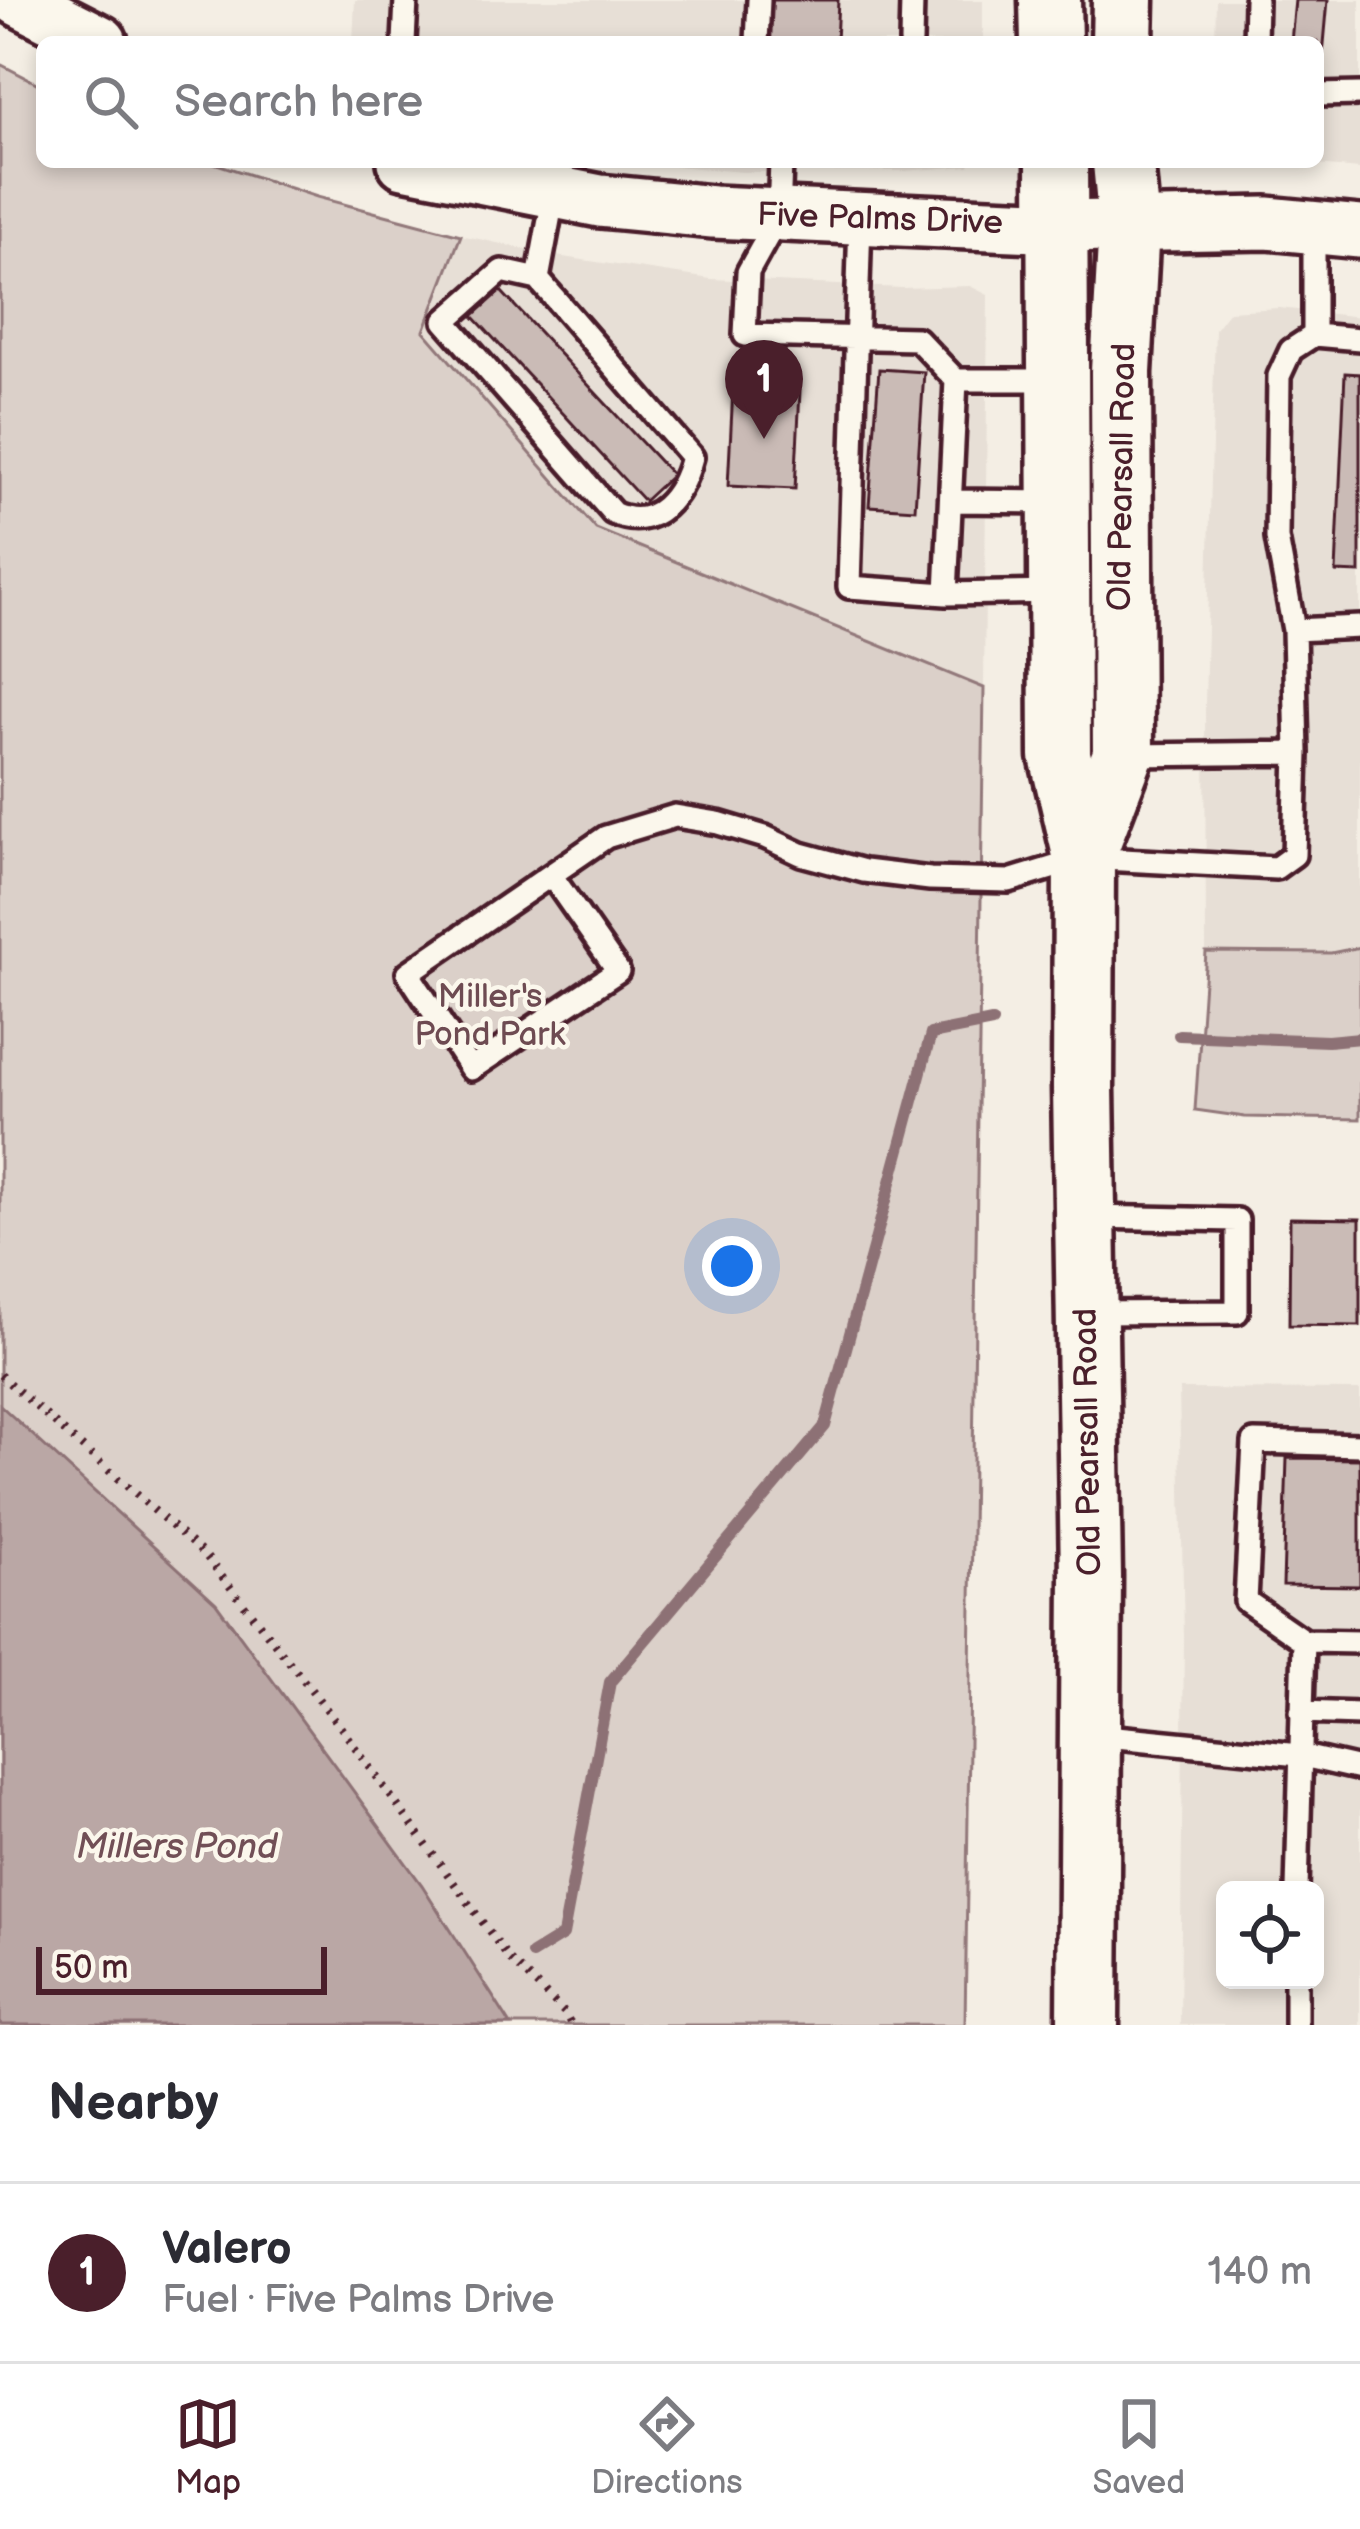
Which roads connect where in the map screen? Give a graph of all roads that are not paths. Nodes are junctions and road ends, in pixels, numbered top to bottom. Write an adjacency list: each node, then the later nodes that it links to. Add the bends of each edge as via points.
1 (19, 0): 8 (street)
2 (406, 0): 9 (lane)
3 (759, 0): 10 (lane)
4 (912, 0): 11 (lane)
5 (1050, 0): 12 (main road)
6 (1123, 0): 13 (main road)
7 (1256, 0): 14 (lane)
8 (88, 36)
9 (404, 36)
10 (757, 36)
11 (911, 36)
12 (1051, 36)
13 (1122, 36)
14 (1255, 36)
15 (1324, 94): 16 (lane)
16 (1360, 94)
17 (433, 168): 21 (street, Five Palms Drive)
18 (781, 168): 22 (lane)
19 (1057, 168): 25 (main road, Old Pearsall Road)
20 (1124, 168): 24 (main road, Old Pearsall Road)
21 (554, 193): 22 (street, Five Palms Drive); 27 (lane)
22 (779, 216): 23 (street, Five Palms Drive); 29 (lane, via 748,272 745,335)
23 (860, 219): 25 (street, Five Palms Drive); 29 (lane)
24 (1129, 226): 25 (street, Five Palms Drive); 26 (street, Five Palms Drive); 40 (main road, Old Pearsall Road, via 1121,372)
25 (1059, 227): 32 (main road, Old Pearsall Road)
26 (1337, 230): 28 (lane)
27 (538, 279): 27 (lane, via 502,271 445,321 613,513 646,520 685,484 692,457)
28 (1314, 334): 30 (lane); 38 (lane, via 1291,350 1280,376 1277,538)
29 (855, 335): 31 (lane, via 917,339); 36 (lane, via 849,587)
30 (1360, 339)
31 (956, 380): 32 (lane); 33 (lane)
32 (1056, 380): 34 (main road, Old Pearsall Road)
33 (951, 501): 34 (lane); 36 (lane)
34 (1058, 502): 35 (main road, Old Pearsall Road)
35 (1059, 592): 36 (lane); 41 (main road, Old Pearsall Road, via 1060,755)
36 (946, 594)
37 (1360, 627): 38 (lane)
38 (1294, 630): 39 (lane)
39 (1297, 753): 40 (lane); 41 (lane, via 1294,855 1276,868)
40 (1123, 755): 41 (main road, Old Pearsall Road)
41 (1084, 858): 42 (lane, via 1009,881 930,879 864,871 675,816 606,837); 43 (main road, Old Pearsall Road)
42 (551, 875): 42 (lane, via 408,973 471,1069 618,971)
43 (1085, 1217): 44 (main road, Old Pearsall Road); 44 (lane, via 1237,1220 1238,1312)
44 (1086, 1313): 50 (main road, Old Pearsall Road)
45 (1360, 1445): 46 (lane, via 1254,1442 1246,1601)
46 (1304, 1641): 47 (lane); 48 (lane)
47 (1360, 1642)
48 (1301, 1712): 49 (lane); 51 (lane)
49 (1360, 1714)
50 (1090, 1734): 51 (lane); 55 (main road, Old Pearsall Road)
51 (1299, 1755): 52 (lane); 53 (lane)
52 (1360, 1769)
53 (1298, 1881)
54 (1296, 1989): 56 (lane)
55 (1088, 2025)
56 (1295, 2025)

